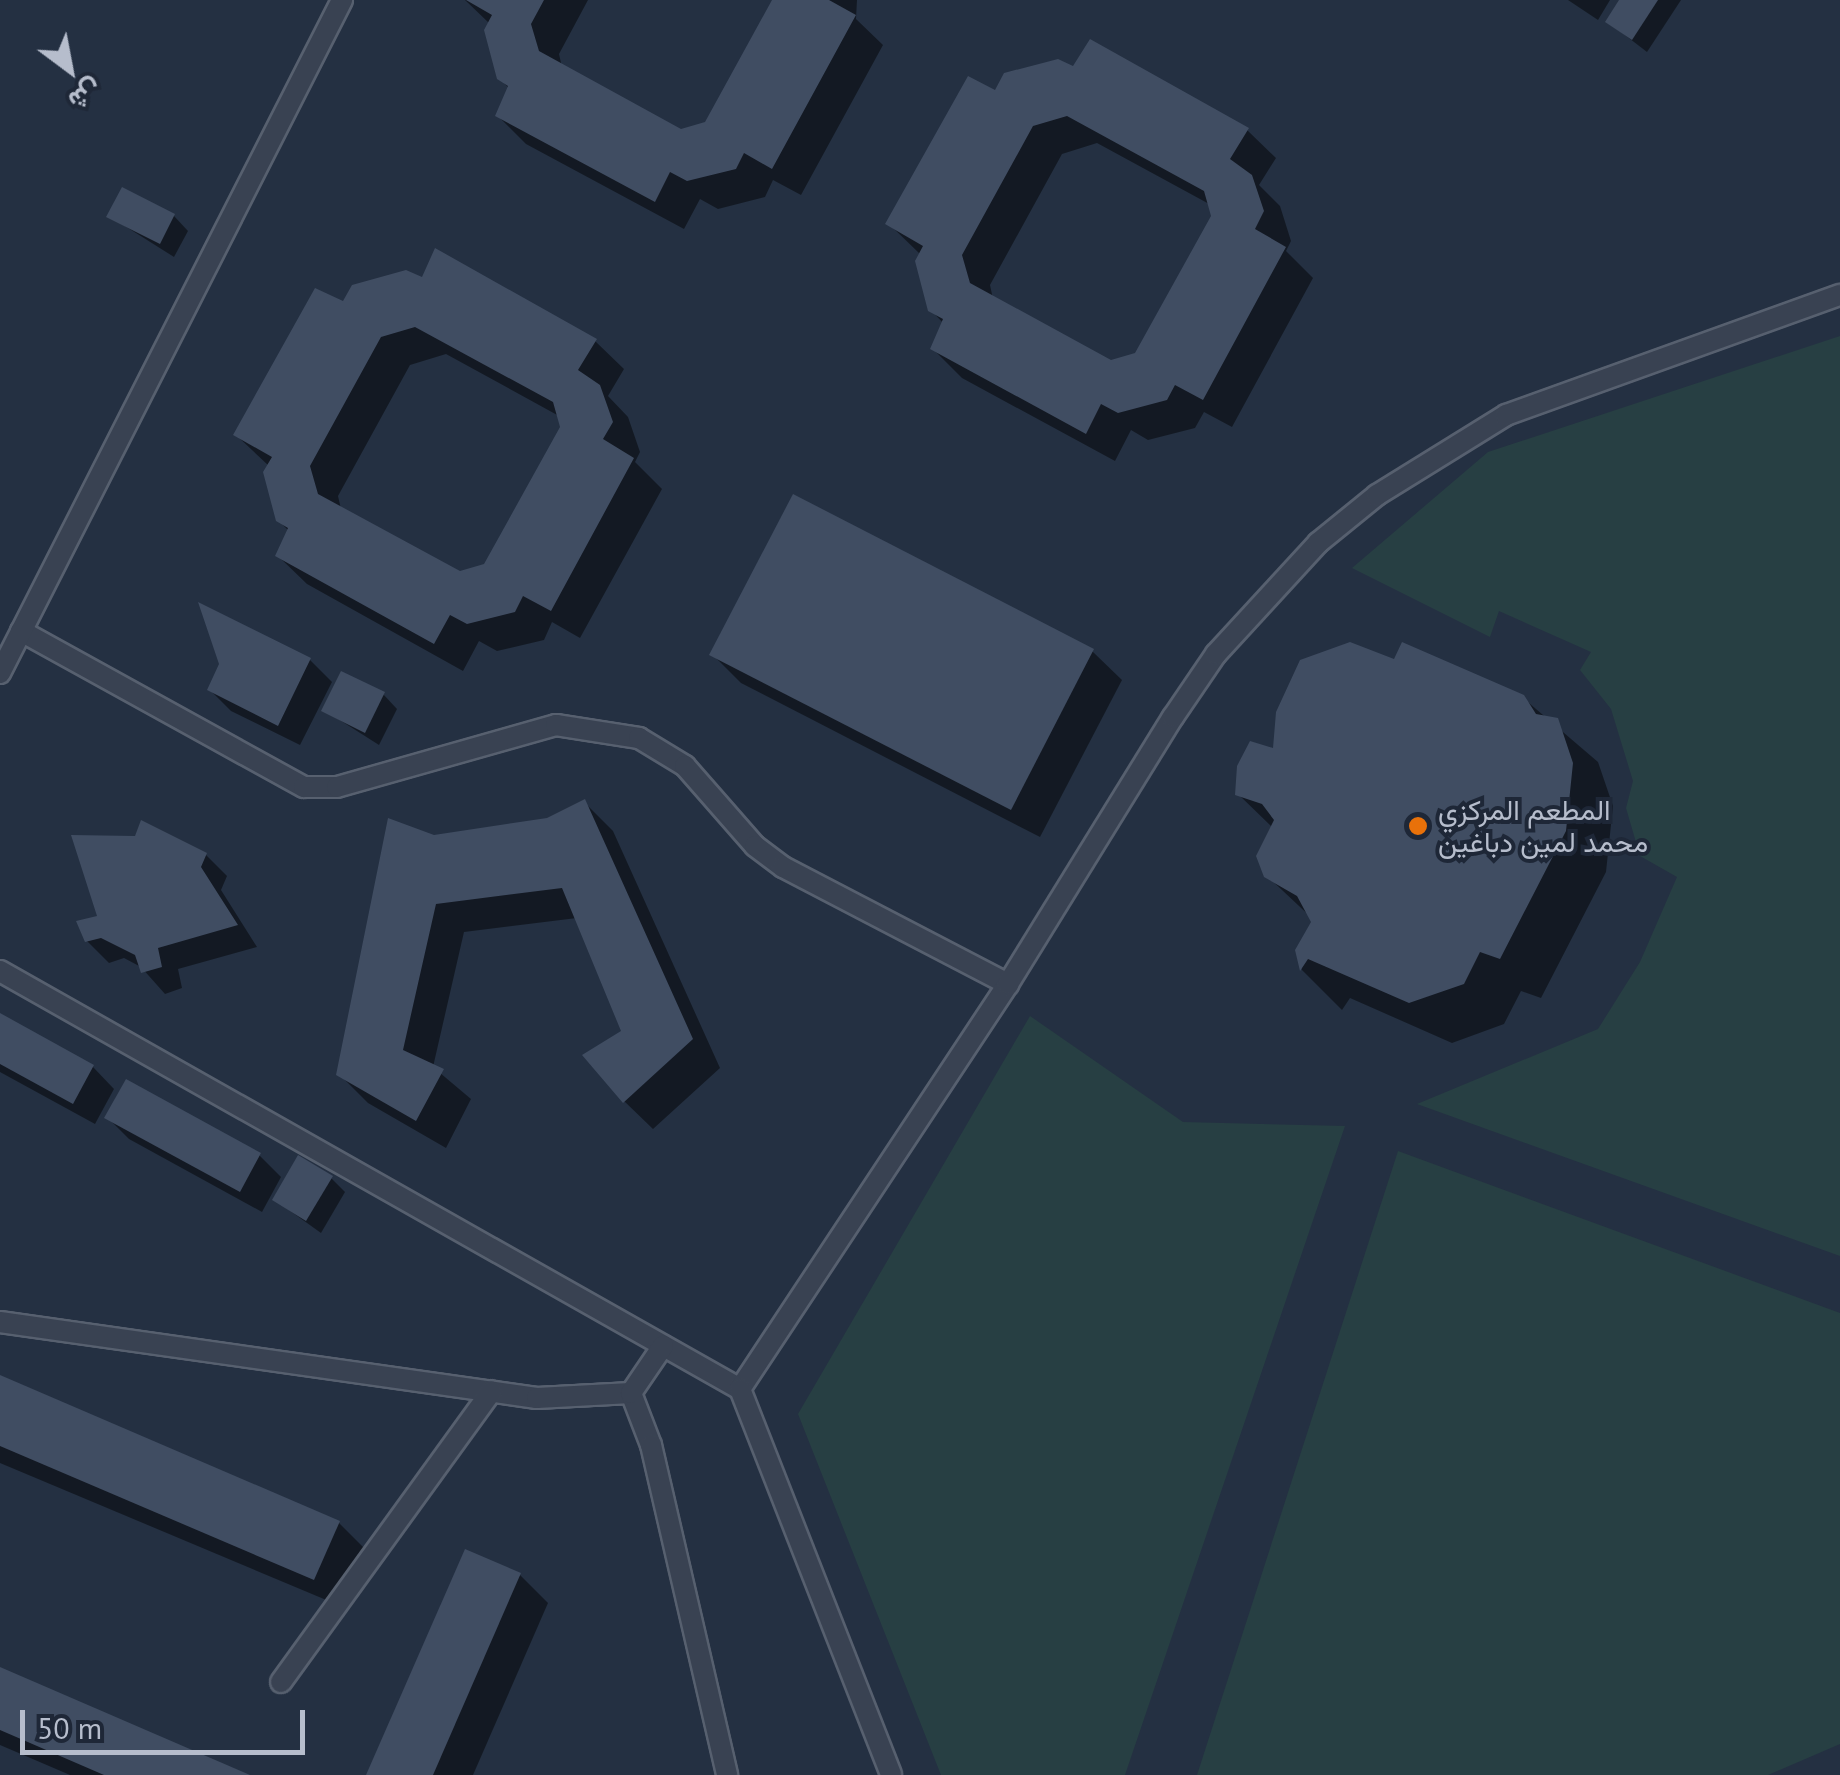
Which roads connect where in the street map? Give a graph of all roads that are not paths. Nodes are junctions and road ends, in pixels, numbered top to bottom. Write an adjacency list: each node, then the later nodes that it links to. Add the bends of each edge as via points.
1 (342, 0): 3 (lane)
2 (1840, 295): 6 (lane, via 1506,416 1393,484 1318,543 1216,654)
3 (21, 632): 4 (lane); 6 (lane, via 304,787 337,786 556,726 639,738 685,766 755,846 783,867)
4 (0, 673)
5 (0, 971): 8 (lane)
6 (1008, 984): 9 (lane)
7 (0, 1322): 10 (lane)
8 (663, 1346): 9 (lane); 11 (lane)
9 (740, 1389): 14 (lane)
10 (492, 1391): 11 (lane, via 538,1398); 12 (lane)
11 (630, 1393): 13 (lane, via 651,1444)
12 (281, 1682)
13 (727, 1775)
14 (892, 1775)

